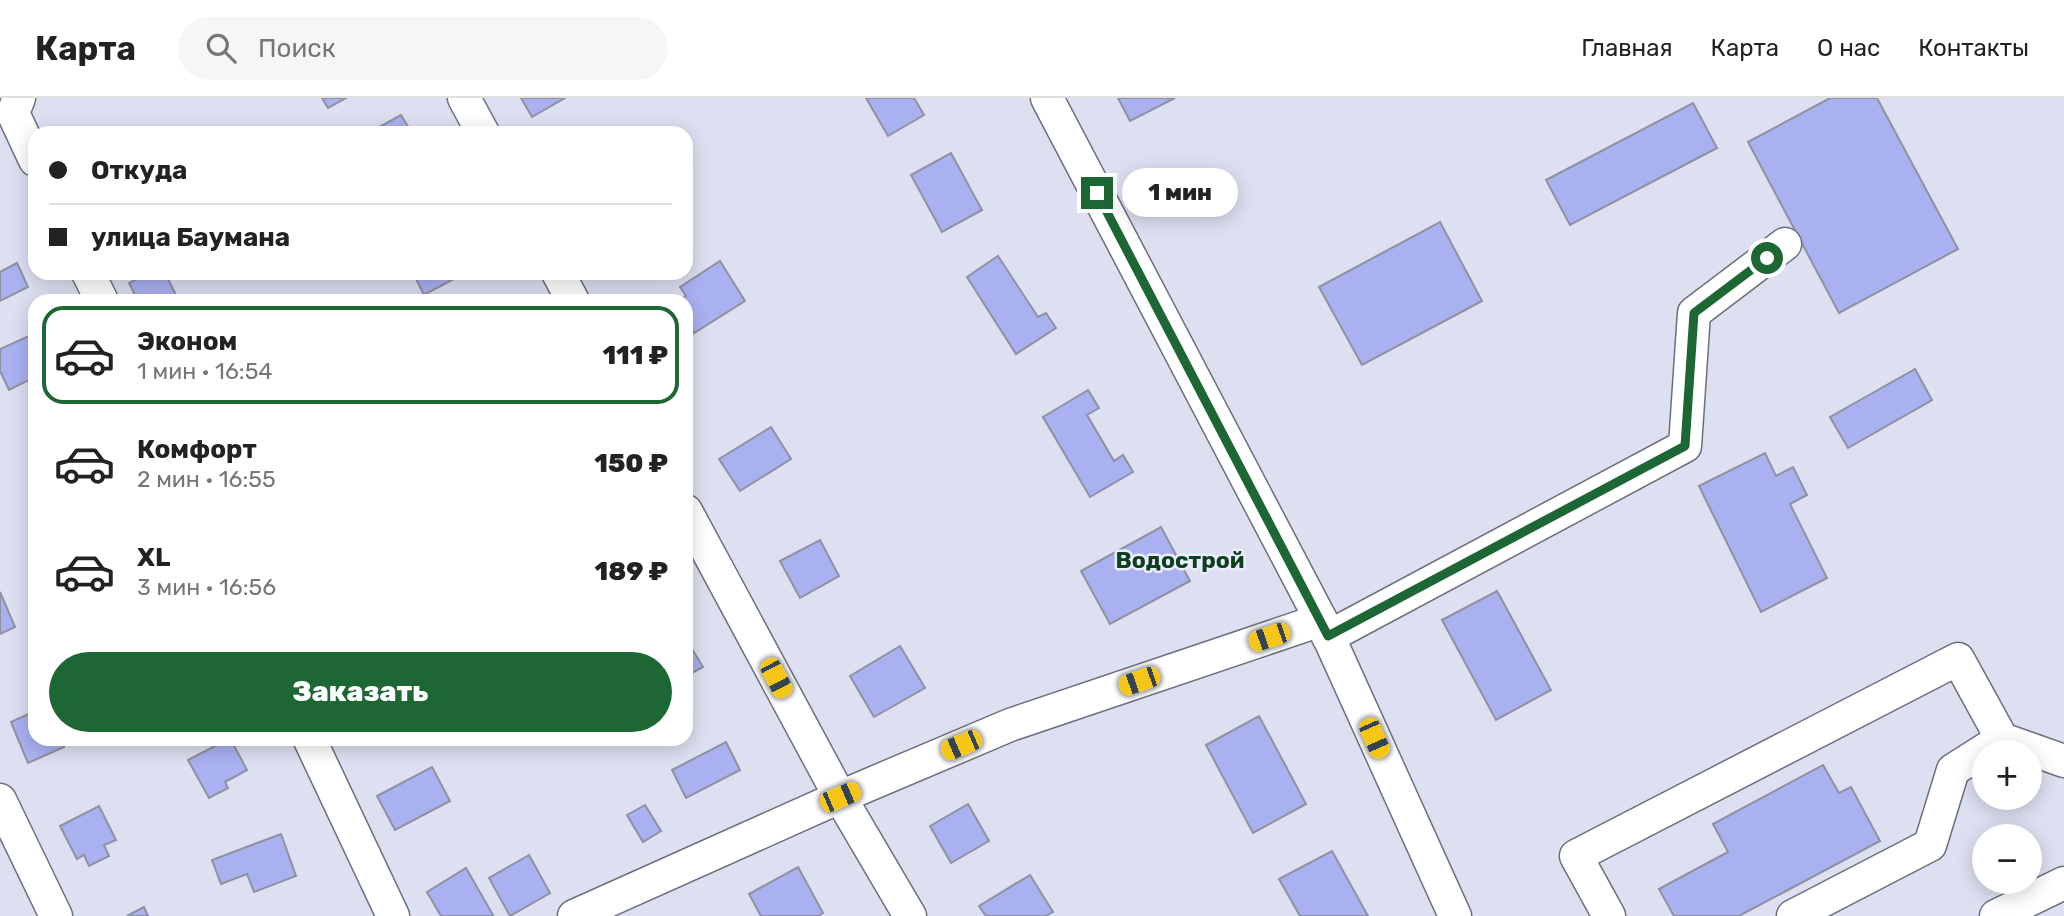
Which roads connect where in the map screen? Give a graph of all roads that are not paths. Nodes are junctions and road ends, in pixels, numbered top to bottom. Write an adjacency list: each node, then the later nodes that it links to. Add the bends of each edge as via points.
1 (464, 98): 4 (street)
2 (1047, 98): 8 (street)
3 (10, 106): 5 (street)
4 (479, 126)
5 (28, 145)
6 (1785, 244): 8 (street, via 1694,313 1685,446)
7 (693, 524): 12 (street)
8 (1324, 628): 12 (street, via 1010,725); 19 (street)
9 (2002, 739): 11 (street); 20 (street, via 1958,659 1576,856); 21 (street, via 1953,770 1930,845)
10 (313, 746): 16 (street)
11 (2064, 761)
12 (840, 797): 17 (street); 18 (street)
13 (0, 800): 15 (street)
14 (2064, 883): 22 (street)
15 (56, 916)
16 (393, 916)
17 (574, 916)
18 (911, 916)
19 (1455, 916)
20 (1609, 916)
21 (1793, 916)
22 (1996, 916)

